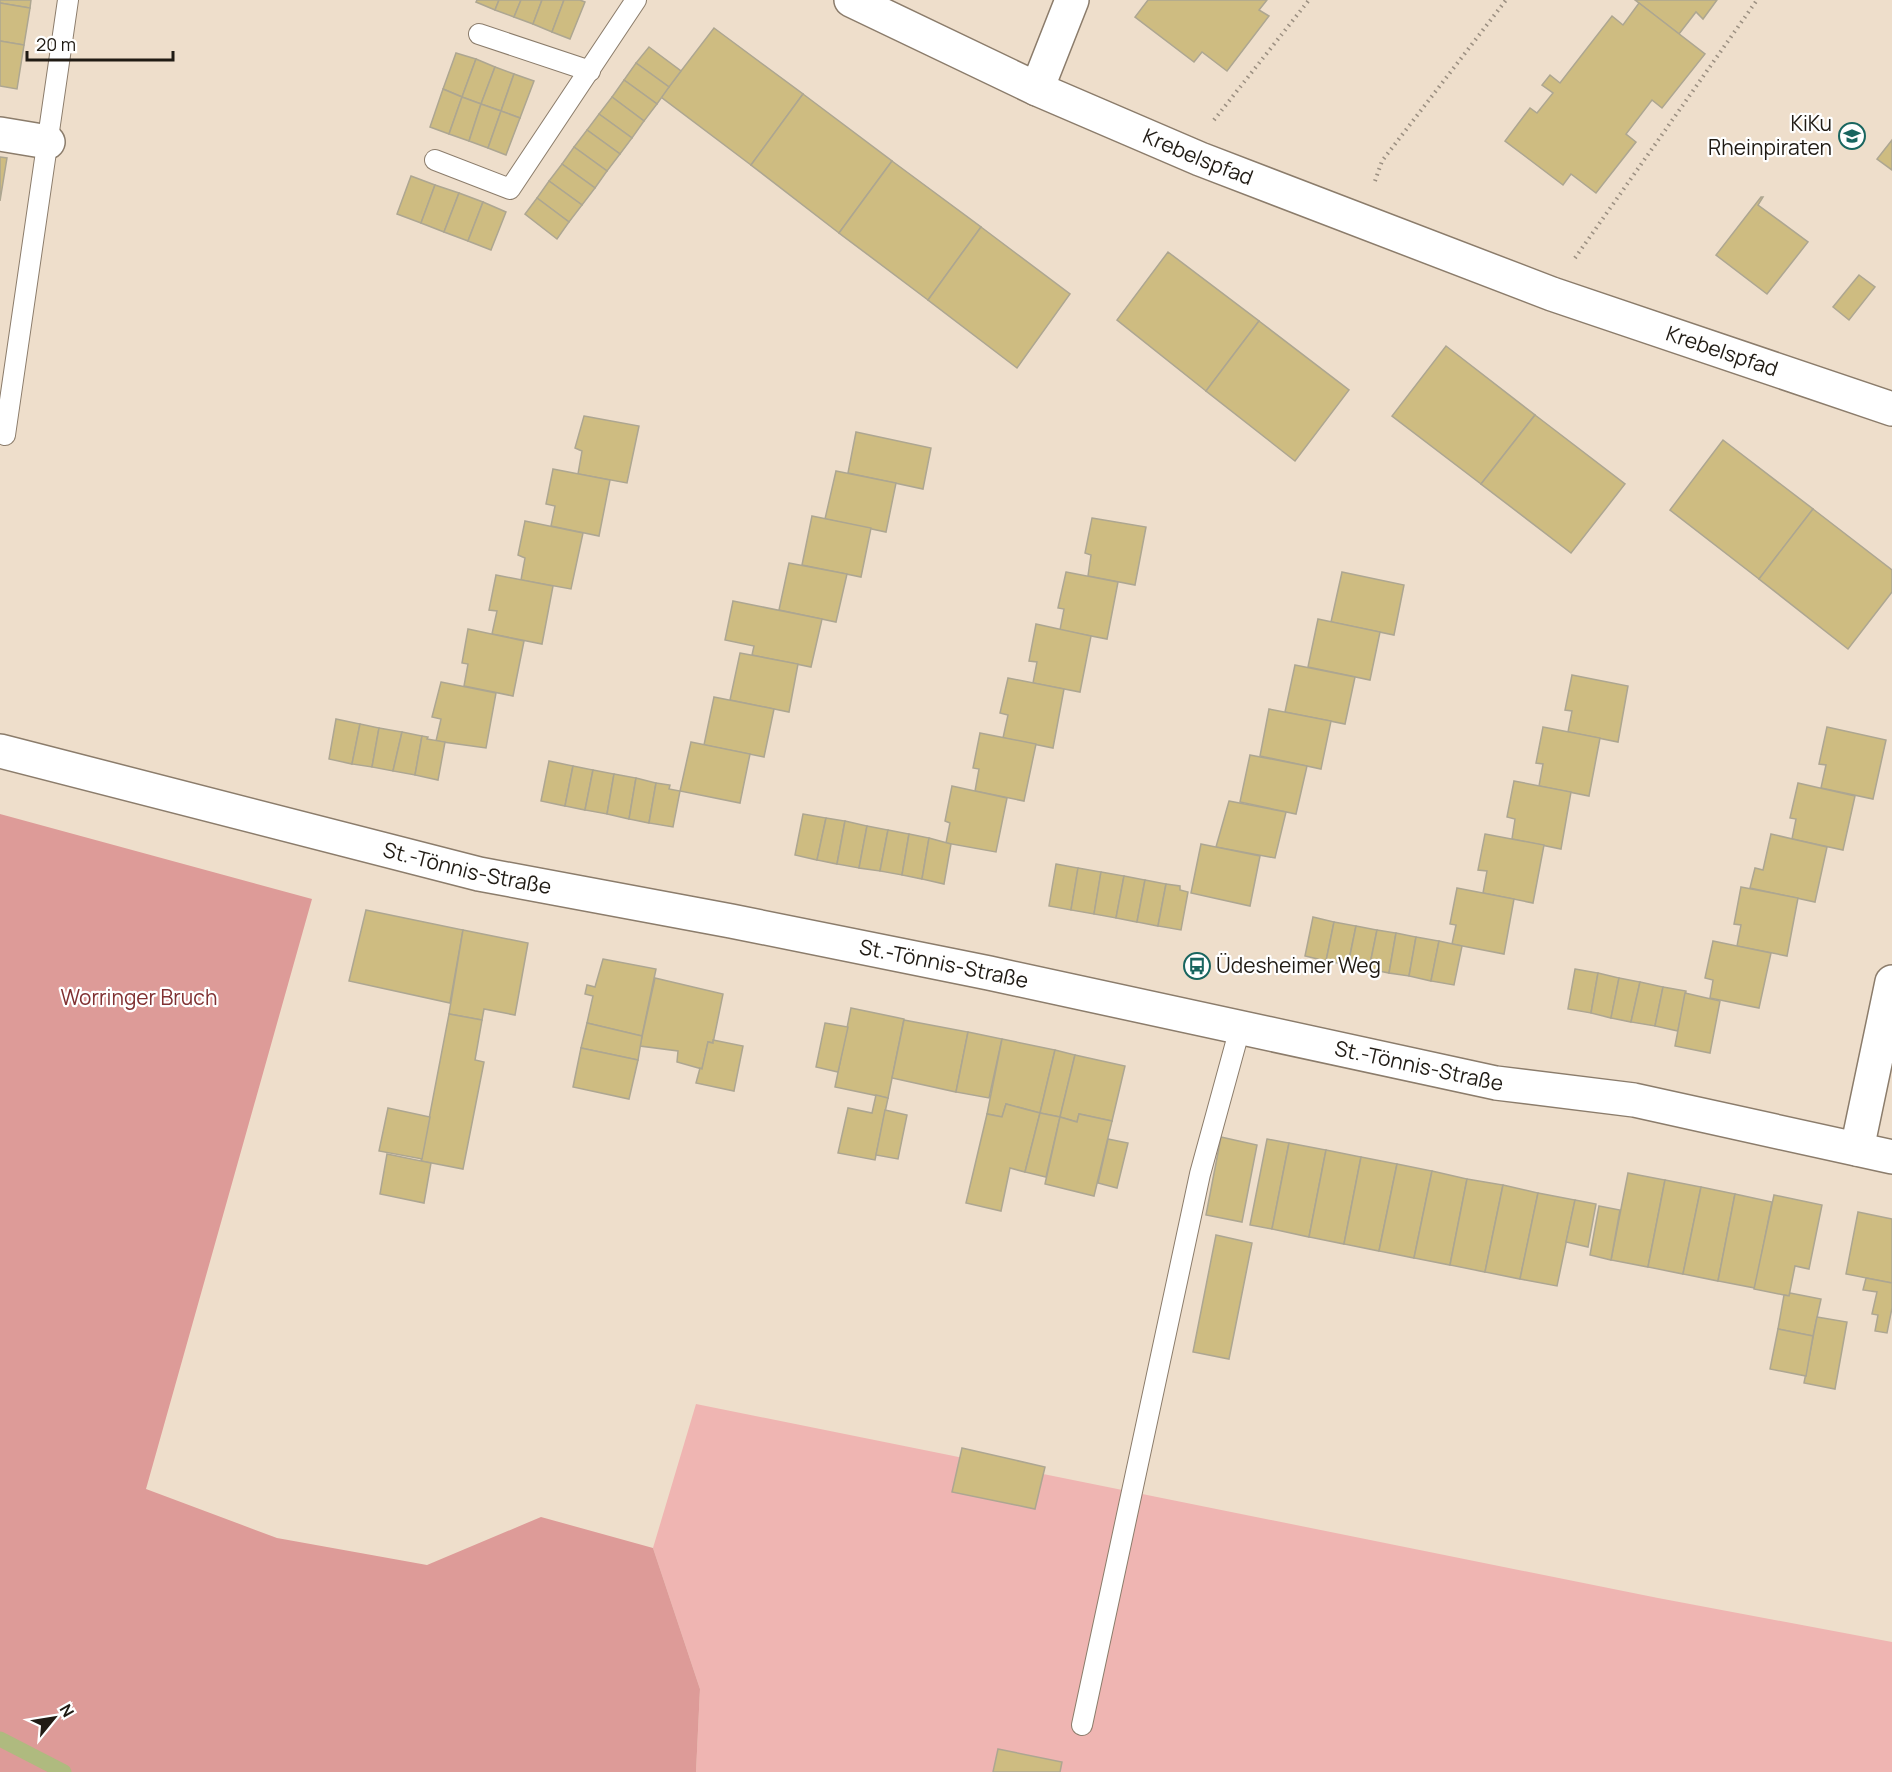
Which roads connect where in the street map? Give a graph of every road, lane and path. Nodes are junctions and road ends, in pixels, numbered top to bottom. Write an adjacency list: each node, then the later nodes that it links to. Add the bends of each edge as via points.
1 (68, 0): 12 (lane)
2 (636, 0): 9 (lane)
3 (851, 0): 10 (main road, Krebelspfad)
4 (1072, 0): 10 (main road)
5 (1308, 0): 13 (path)
6 (1506, 0): 15 (path, via 1382,161)
7 (1757, 0): 16 (path)
8 (479, 34): 9 (lane)
9 (590, 71): 14 (lane, via 510,189)
10 (1037, 89): 13 (main road, Krebelspfad)
11 (0, 134): 12 (main road)
12 (48, 142): 18 (lane)
13 (1188, 154): 15 (main road, Krebelspfad)
14 (435, 160)
15 (1362, 222): 16 (main road, Krebelspfad)
16 (1552, 294): 17 (main road, Krebelspfad)
17 (1892, 409)
18 (5, 435)
19 (0, 751): 21 (main road, St.-Tönnis-Straße, via 479,873 907,956)
20 (1892, 982): 22 (main road)
21 (1240, 1028): 22 (main road, St.-Tönnis-Straße, via 1496,1083 1635,1100); 24 (lane, via 1200,1174)
22 (1857, 1149): 23 (main road, St.-Tönnis-Straße)
23 (1892, 1157)
24 (1082, 1725)

